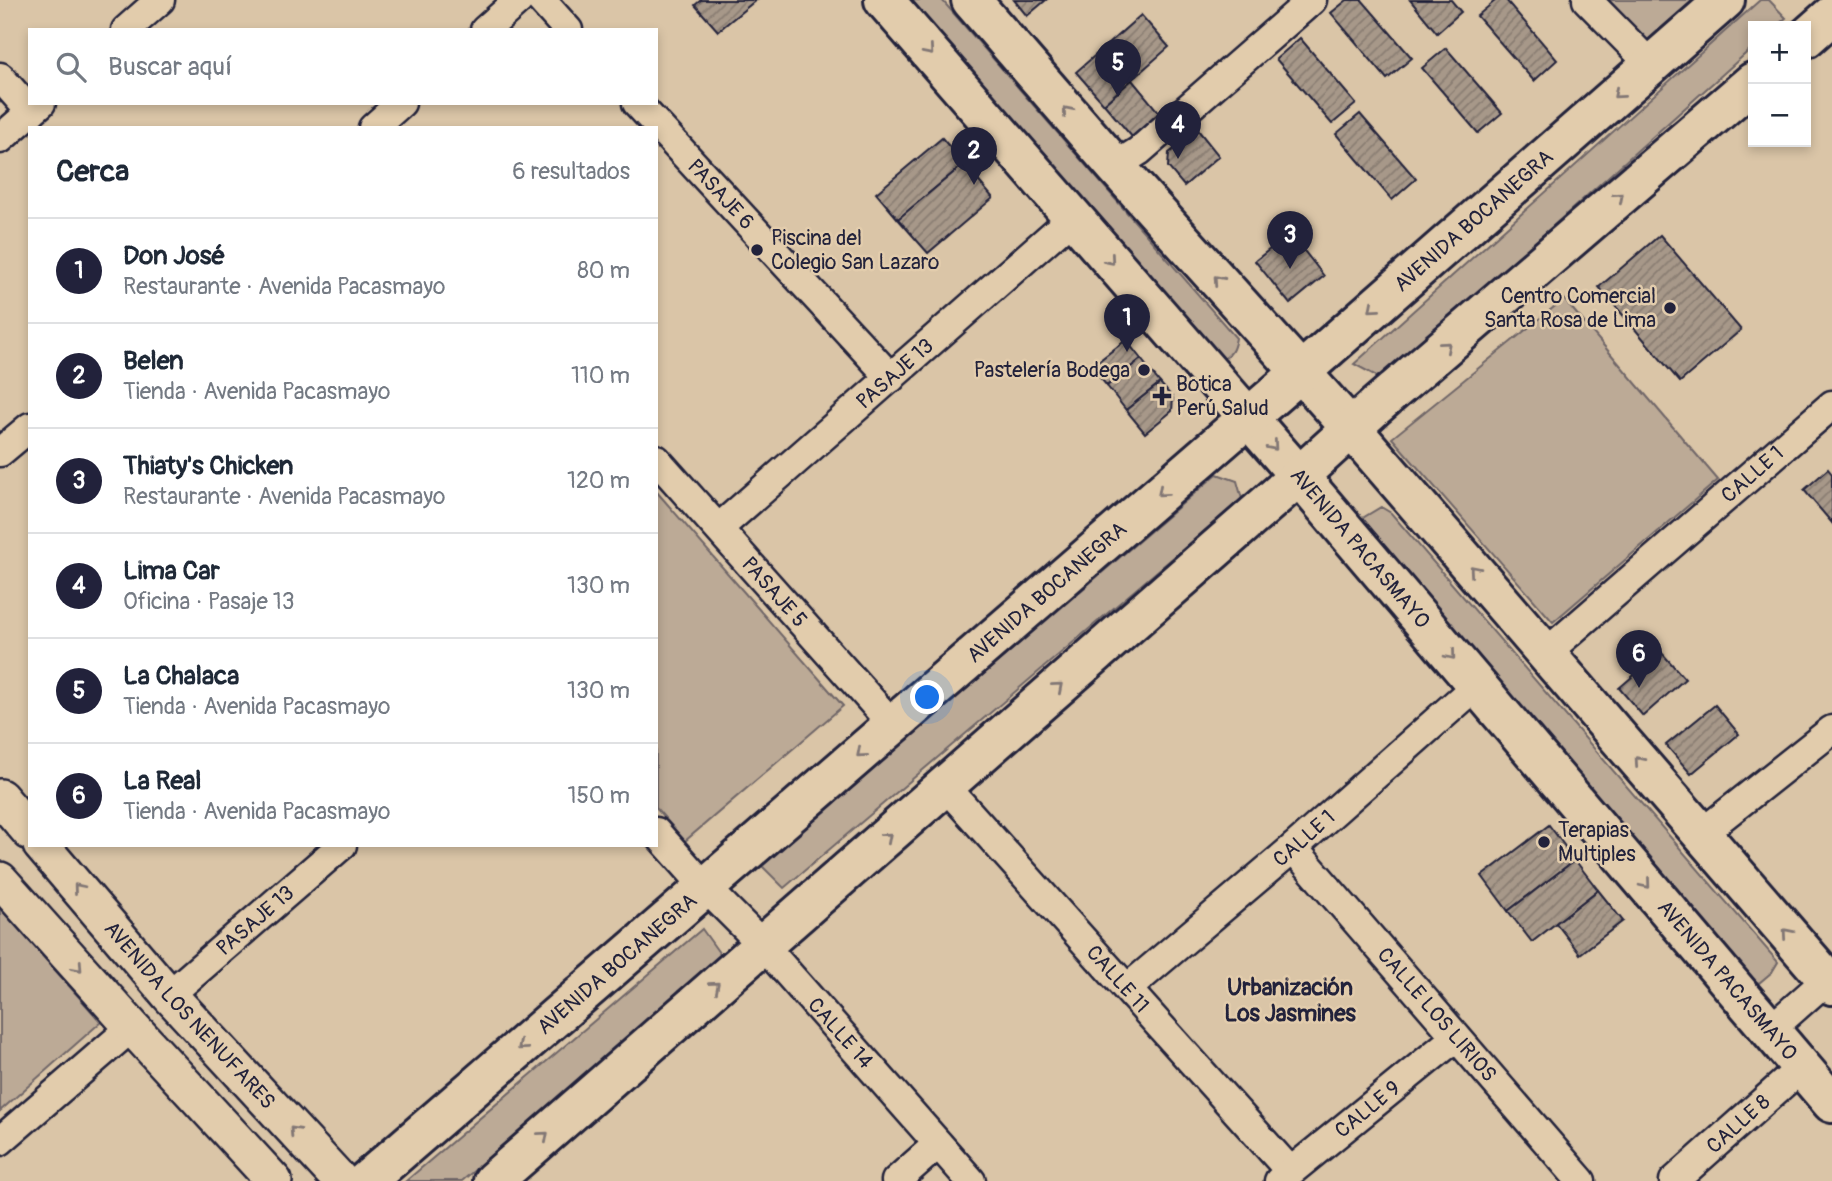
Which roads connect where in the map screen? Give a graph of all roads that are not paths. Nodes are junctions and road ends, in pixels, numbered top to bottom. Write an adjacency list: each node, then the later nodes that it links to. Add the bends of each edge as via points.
1 (160, 0): 11 (street)
2 (519, 0): 12 (street)
3 (541, 0): 13 (street)
4 (884, 0): 27 (main road, AVENIDA PACASMAYO, one-way to 27)
5 (971, 0): 26 (main road, one-way to 5)
6 (1587, 0): 15 (street)
7 (1725, 0): 15 (main road, AVENIDA BOCANEGRA)
8 (1823, 0): 10 (street)
9 (1296, 5): 26 (street, via 1139,151)
10 (1832, 13): 14 (main road)
11 (128, 28)
12 (487, 28)
13 (566, 28)
14 (1811, 32)
15 (1651, 65): 28 (main road, AVENIDA BOCANEGRA, one-way to 28)
16 (0, 77): 18 (street)
17 (1751, 84): 32 (main road, one-way to 17)
18 (28, 101)
19 (399, 105): 22 (street)
20 (638, 105): 23 (street, PASAJE 6)
21 (36, 108): 25 (street)
22 (375, 126)
23 (657, 126)
24 (658, 127): 29 (street, PASAJE 6)
25 (0, 139)
26 (1115, 166): 28 (main road, one-way to 26)
27 (1073, 217): 29 (street, PASAJE 13); 31 (main road, AVENIDA PACASMAYO, one-way to 31)
28 (1301, 372): 31 (main road, AVENIDA BOCANEGRA); 32 (main road)
29 (891, 378): 35 (street, PASAJE 13)
30 (1832, 405): 36 (street, CALLE 1)
31 (1248, 418): 34 (main road, AVENIDA PACASMAYO, one-way to 34); 38 (main road, AVENIDA BOCANEGRA, one-way to 38)
32 (1351, 428): 34 (main road); 36 (main road, one-way to 32)
33 (658, 461): 35 (street, PASAJE 5)
34 (1299, 476): 37 (main road, AVENIDA PACASMAYO, one-way to 37); 40 (main road, one-way to 34)
35 (719, 528): 38 (street, PASAJE 5)
36 (1546, 653): 43 (main road, one-way to 36)
37 (1476, 685): 47 (street, CALLE 1); 55 (main road, AVENIDA PACASMAYO, one-way to 55)
38 (894, 725): 49 (main road, AVENIDA BOCANEGRA, one-way to 49)
39 (1832, 730): 43 (street)
40 (945, 786): 50 (main road, one-way to 40); 52 (street, CALLE 11)
41 (0, 797): 42 (street)
42 (28, 830)
43 (1702, 833): 51 (main road, one-way to 43)
44 (658, 834): 49 (street, CALLE 14)
45 (43, 847): 53 (street, AVENIDA LOS NENUFARES, one-way to 45)
46 (340, 847): 53 (street, PASAJE 13)
47 (1293, 848): 52 (street, CALLE 1); 56 (street, CALLE LOS LIRIOS)
48 (0, 880): 54 (street, one-way to 54)
49 (705, 887): 50 (street, CALLE 14); 63 (main road, AVENIDA BOCANEGRA, one-way to 63)
50 (763, 945): 59 (street, CALLE 14); 64 (main road, one-way to 50)
51 (1830, 979): 55 (street)
52 (1128, 988): 60 (street, CALLE 11)
53 (169, 995): 62 (street, AVENIDA LOS NENUFARES, one-way to 53)
54 (132, 1027): 58 (street); 61 (street)
55 (1770, 1030): 57 (main road, AVENIDA PACASMAYO)
56 (1456, 1037): 60 (street, CALLE 9); 67 (street, CALLE LOS LIRIOS)
57 (1822, 1085): 68 (street, CALLE 8)
58 (0, 1141)
59 (938, 1144): 65 (street); 66 (street, CALLE 14)
60 (1285, 1176)
61 (274, 1181)
62 (341, 1181)
63 (366, 1181)
64 (493, 1181)
65 (896, 1181)
66 (971, 1181)
67 (1581, 1181)
68 (1674, 1181)

